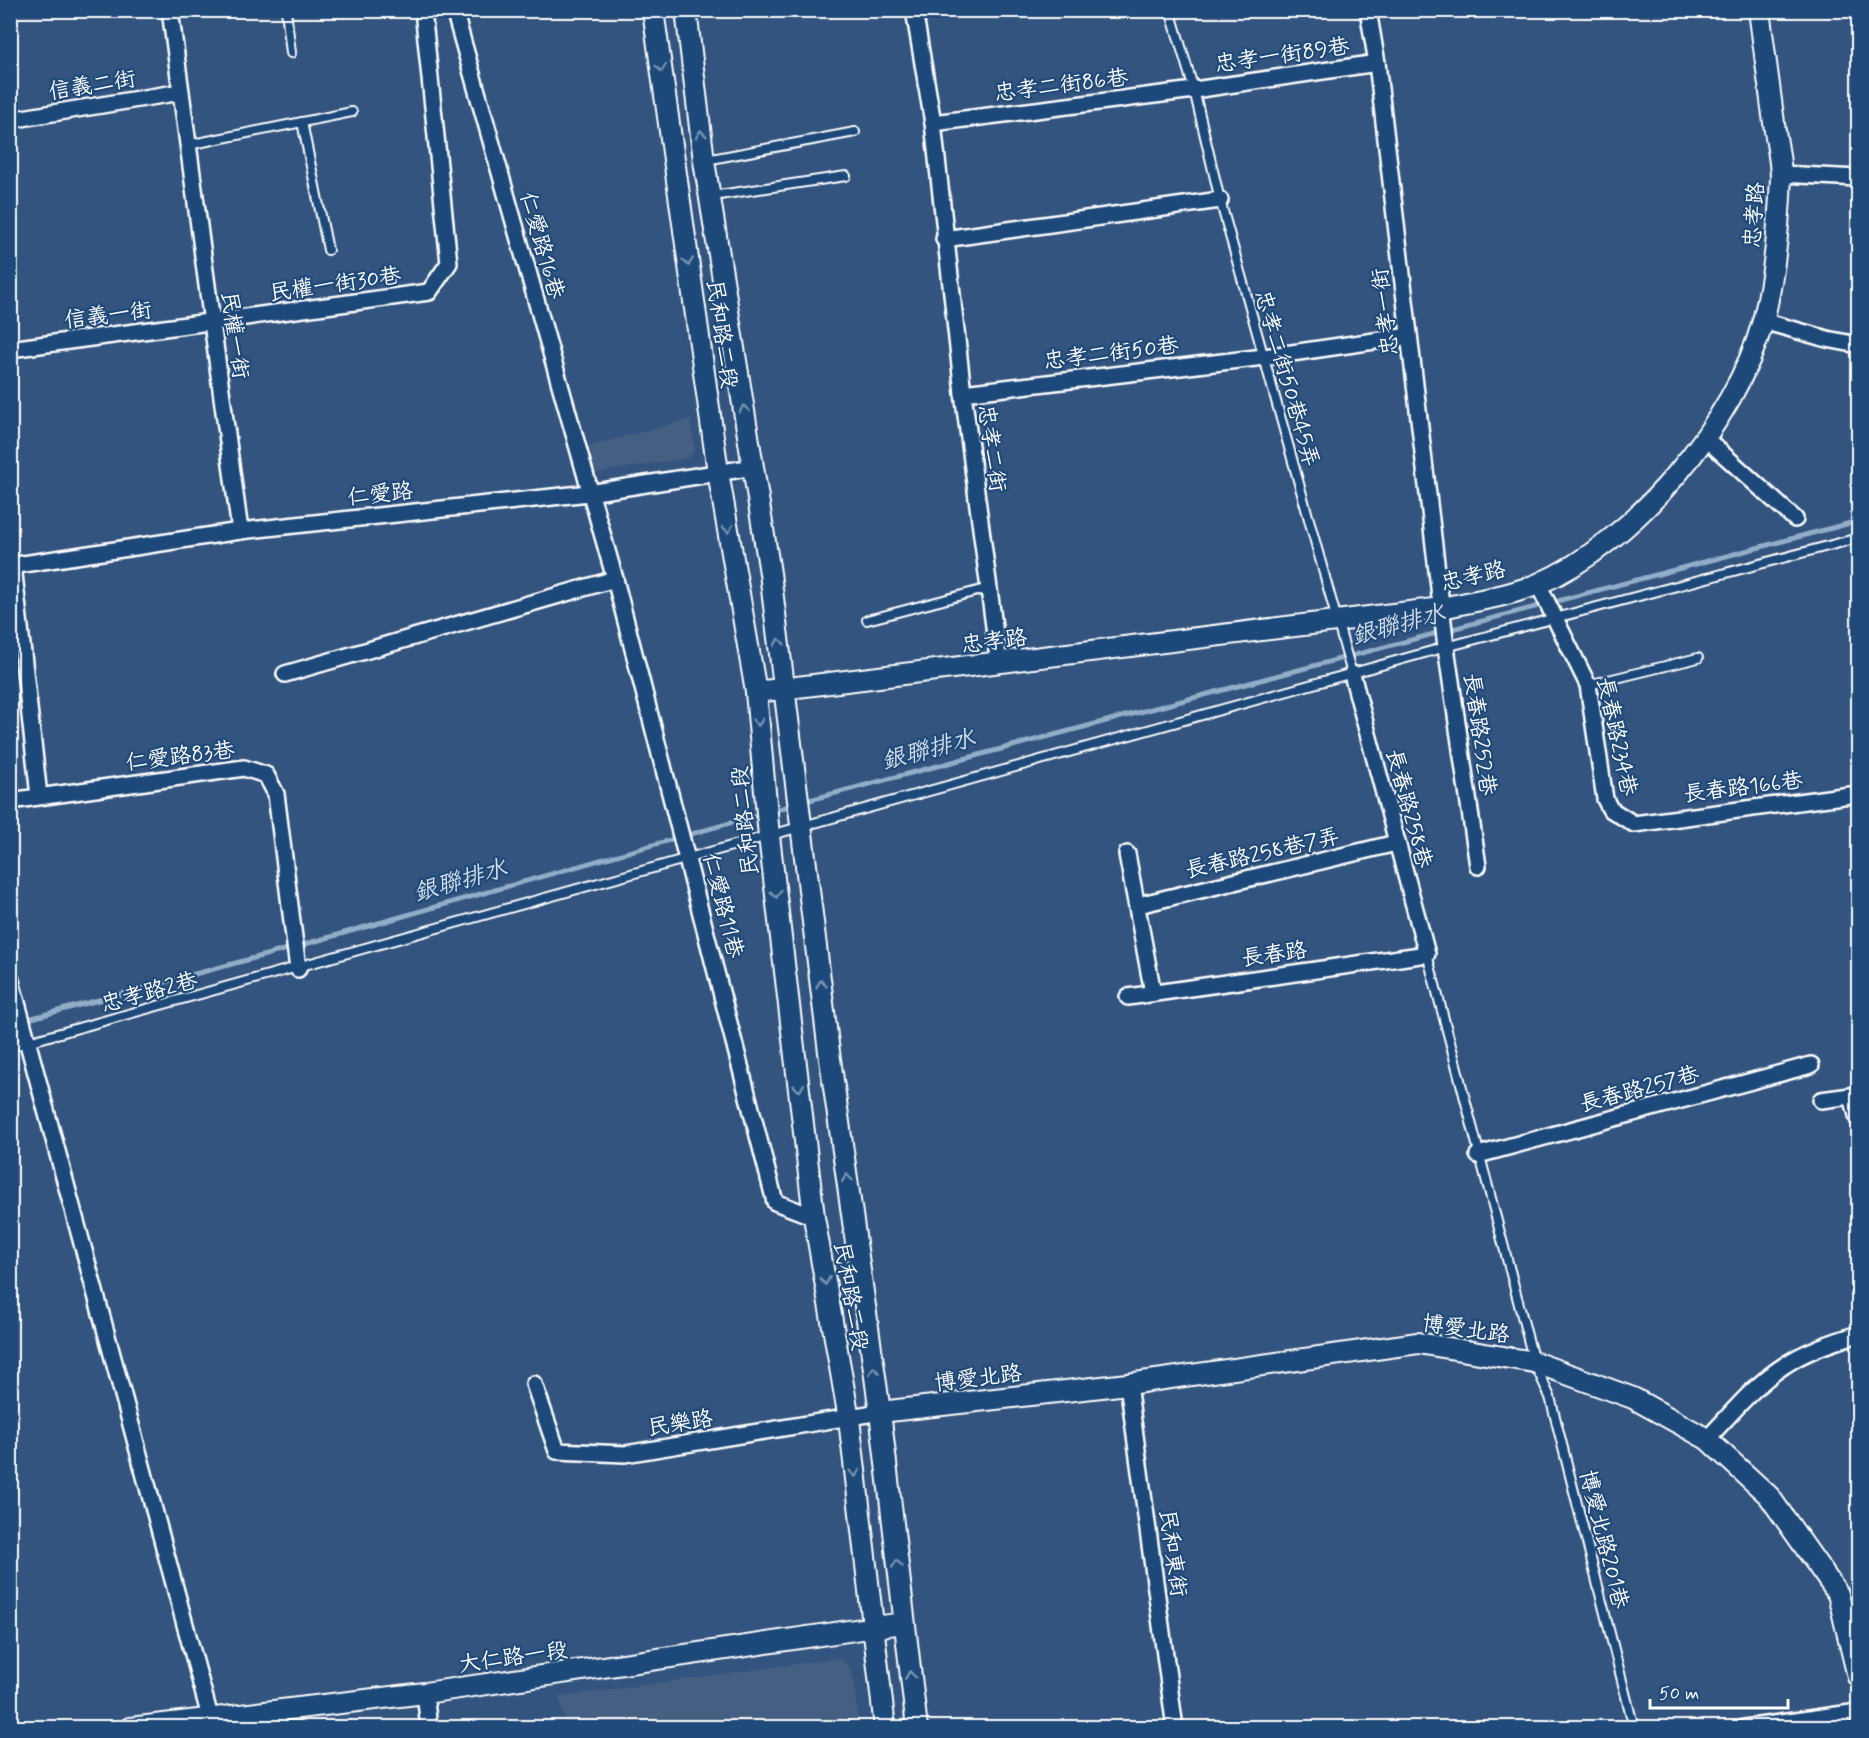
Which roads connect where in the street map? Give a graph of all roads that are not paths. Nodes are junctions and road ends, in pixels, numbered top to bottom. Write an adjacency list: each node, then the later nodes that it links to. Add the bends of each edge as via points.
1 (170, 10): 14 (street, 民權一街)
2 (286, 10): 11 (lane)
3 (423, 10): 30 (street, 民權一街30巷, via 448,263 429,292)
4 (454, 10): 39 (street, 仁愛路16巷)
5 (653, 10): 38 (street, 民和路二段, one-way to 38)
6 (686, 10): 21 (street, 民和路二段, one-way to 6)
7 (914, 10): 18 (street, 忠孝二街)
8 (1170, 10): 13 (lane, 忠孝二街50巷45弄)
9 (1368, 10): 12 (street, 忠孝一街)
10 (1759, 10): 22 (street, 忠孝路)
11 (291, 53)
12 (1377, 63): 13 (street, 忠孝一街89巷); 31 (street, 忠孝一街)
13 (1194, 90): 18 (street, 忠孝二街86巷); 26 (lane, 忠孝二街50巷45弄)
14 (181, 92): 16 (street, 信義二街); 20 (street, 民權一街)
15 (352, 112): 17 (lane)
16 (10, 120)
17 (302, 122): 20 (lane); 28 (lane)
18 (933, 123): 27 (street, 忠孝二街)
19 (855, 132): 21 (lane)
20 (188, 145): 30 (street, 民權一街)
21 (704, 161): 25 (street, 民和路二段)
22 (1781, 174): 24 (street); 29 (street, 忠孝路, via 1775,254)
23 (846, 176): 25 (lane)
24 (1858, 178)
25 (710, 196): 37 (street, 民和路二段, one-way to 25)
26 (1220, 200): 27 (street); 34 (lane, 忠孝二街50巷45弄)
27 (944, 239): 35 (street, 忠孝二街)
28 (328, 250)
29 (1763, 321): 32 (street); 36 (street, 忠孝路, via 1743,370)
30 (212, 323): 33 (street, 信義一街); 41 (street, 民權一街)
31 (1409, 336): 34 (street, 忠孝二街50巷); 47 (street, 忠孝一街)
32 (1858, 345)
33 (10, 349)
34 (1264, 357): 35 (street, 忠孝二街50巷); 50 (lane, 忠孝二街50巷45弄)
35 (963, 393): 46 (street, 忠孝二街)
36 (1705, 438): 40 (street); 45 (street, 忠孝路, via 1663,490 1625,528)
37 (754, 467): 38 (street, 仁愛路); 57 (street, 民和路二段, one-way to 37)
38 (718, 472): 39 (street, 仁愛路); 58 (street, 民和路二段, one-way to 58)
39 (589, 493): 41 (street, 仁愛路); 44 (street, 仁愛路11巷)
40 (1795, 519)
41 (240, 531): 43 (street, 仁愛路)
42 (1858, 538): 48 (lane, 忠孝路2巷)
43 (12, 565): 60 (street)
44 (615, 579): 54 (street); 67 (street, 仁愛路11巷)
45 (1538, 584): 47 (street, 忠孝路); 48 (street, 長春路234巷)
46 (989, 588): 49 (lane); 53 (street, 忠孝二街)
47 (1442, 608): 50 (street, 忠孝路); 51 (street, 長春路252巷)
48 (1556, 618): 51 (lane, 忠孝路2巷); 56 (street, 長春路234巷)
49 (867, 620)
50 (1337, 622): 53 (street, 忠孝路); 55 (lane, 忠孝二街50巷45弄)
51 (1446, 647): 55 (lane, 忠孝路2巷); 68 (street, 長春路252巷)
52 (1698, 658): 56 (lane)
53 (999, 664): 57 (street, 忠孝路)
54 (285, 674)
55 (1352, 674): 63 (lane, 忠孝路2巷); 65 (street, 長春路258巷)
56 (1588, 685): 62 (street, 長春路234巷, via 1605,799 1610,809)
57 (785, 688): 58 (street, 忠孝路); 63 (street, 民和路二段)
58 (756, 692): 64 (street, 民和路二段, one-way to 64)
59 (1858, 794): 62 (street, 長春路166巷)
60 (39, 796): 61 (street, 仁愛路83巷); 71 (street, 仁愛路83巷, via 244,768 266,776 276,794)
61 (10, 801)
62 (1634, 824)
63 (800, 825): 64 (lane, 忠孝路2巷); 77 (street, 民和路二段, one-way to 63)
64 (769, 836): 67 (lane, 忠孝路2巷); 78 (street, 民和路二段, one-way to 78)
65 (1396, 843): 69 (street, 長春路258巷7弄); 70 (street, 長春路258巷)
66 (1127, 854): 69 (street)
67 (689, 857): 71 (lane, 忠孝路2巷); 84 (street, 仁愛路11巷, via 775,1202)
68 (1478, 866)
69 (1138, 905): 73 (street)
70 (1427, 954): 73 (street, 長春路); 83 (lane)
71 (297, 964): 75 (lane, 忠孝路2巷)
72 (10, 977): 75 (street)
73 (1153, 993): 74 (street, 長春路)
74 (1128, 997)
75 (27, 1037): 76 (lane, 忠孝路2巷); 97 (street)
76 (10, 1047)
77 (829, 1052): 78 (street); 89 (street, 民和路二段, one-way to 77)
78 (795, 1053): 84 (street, 民和路二段, one-way to 84)
79 (1811, 1065): 83 (street, 長春路257巷)
80 (1855, 1095): 81 (street); 82 (street)
81 (1821, 1100)
82 (1858, 1119)
83 (1479, 1155): 86 (lane)
84 (814, 1217): 90 (street, 民和路二段, one-way to 90)
85 (1858, 1334): 91 (street, via 1786,1364 1758,1385)
86 (1534, 1362): 88 (street, 博愛北路, via 1418,1343); 91 (street, 博愛北路, via 1633,1398); 104 (lane, 博愛北路201巷, via 1550,1398)
87 (534, 1384): 90 (street, 民樂路, via 556,1451 625,1454)
88 (1128, 1384): 89 (street, 博愛北路); 103 (street, 民和東街)
89 (880, 1412): 90 (street, 民樂路); 92 (street, 民和路二段, one-way to 89)
90 (849, 1419): 93 (street, 民和路二段, one-way to 93)
91 (1707, 1439): 94 (street, 博愛北路, via 1769,1496 1838,1594)
92 (903, 1623): 93 (street, 大仁路一段); 102 (street, 民和路二段, one-way to 92)
93 (872, 1627): 95 (street, 大仁路一段); 101 (street, 民和路二段)
94 (1858, 1677)
95 (425, 1693): 97 (street, 大仁路一段); 100 (street)
96 (1858, 1712): 105 (street)
97 (212, 1722): 98 (street, 大仁路一段)
98 (156, 1726): 99 (street, 大仁路一段)
99 (130, 1728)
100 (429, 1728)
101 (885, 1728)
102 (917, 1728)
103 (1175, 1728)
104 (1634, 1728)
105 (1744, 1728)

